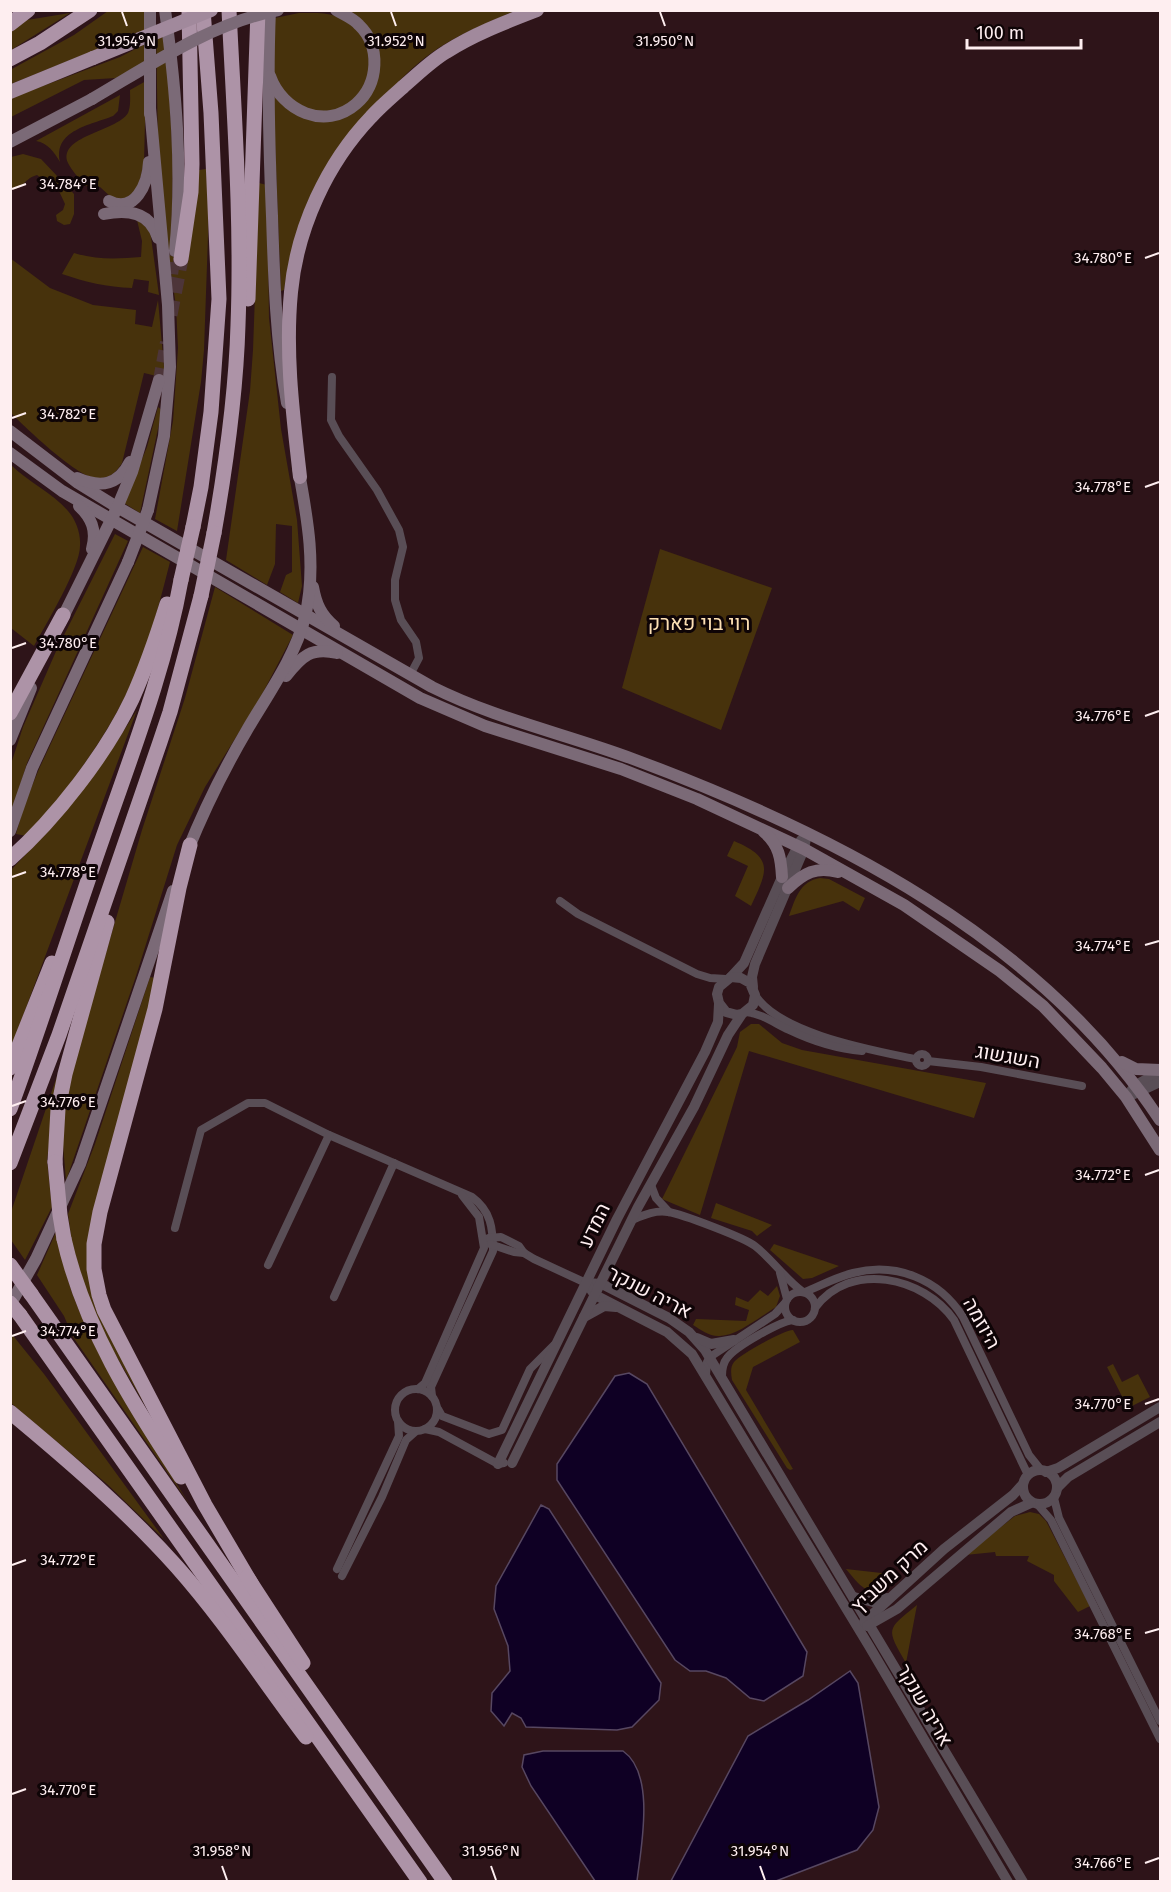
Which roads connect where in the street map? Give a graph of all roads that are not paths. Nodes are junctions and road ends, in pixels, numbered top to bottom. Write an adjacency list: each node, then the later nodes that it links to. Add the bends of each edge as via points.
1 (27, 10): 14 (highway); 15 (highway)
2 (90, 10): 16 (highway)
3 (150, 10): 19 (main road)
4 (165, 10): 23 (main road, bridge, via 178,144)
5 (189, 10): 23 (highway, via 191,192)
6 (203, 10): 38 (highway, bridge, via 212,113 219,321 207,447)
7 (211, 10): 18 (highway, bridge)
8 (229, 10): 31 (highway, via 239,297)
9 (258, 10): 31 (highway, via 249,293)
10 (270, 10): 17 (main road)
11 (278, 10): 20 (main road, bridge, via 210,32)
12 (336, 10): 17 (main road, via 364,30 374,50 372,80 356,105 322,116 296,110 276,91)
13 (537, 10): 32 (highway, via 434,60 371,116 324,183 306,226 291,291 289,372)
14 (10, 13)
15 (10, 24)
16 (10, 59)
17 (268, 66): 32 (main road, via 277,328)
18 (10, 92)
19 (150, 108): 21 (main road, via 148,168 143,188 137,198 126,203); 24 (main road)
20 (10, 142)
21 (109, 201)
22 (104, 214): 24 (main road, via 125,211 151,223 159,240)
23 (178, 255)
24 (165, 275): 50 (main road, bridge, via 170,392 148,510 128,562 32,768)
25 (332, 377): 44 (street, via 331,420 399,530 403,547 395,600 401,620 416,642 419,658)
26 (159, 380): 28 (main road)
27 (10, 430): 30 (main road)
28 (145, 431): 30 (main road, via 128,466 115,481 100,484); 34 (main road)
29 (10, 453): 33 (main road)
30 (61, 471): 34 (main road)
31 (223, 477): 48 (highway, bridge, via 201,596)
32 (300, 477): 36 (main road)
33 (62, 491): 35 (main road); 37 (main road, via 92,520 94,537)
34 (117, 508): 35 (main road); 40 (main road)
35 (111, 521): 37 (main road); 41 (main road)
36 (311, 563): 40 (main road); 42 (main road, via 319,610)
37 (88, 565): 39 (main road)
38 (179, 580): 54 (highway, via 170,633 152,694); 55 (highway, via 147,664 115,730 75,787)
39 (63, 615): 46 (highway); 47 (main road)
40 (306, 616): 41 (main road); 42 (main road)
41 (301, 630): 43 (main road); 45 (main road)
42 (356, 643): 44 (main road)
43 (348, 656): 45 (main road, via 326,651 307,654); 49 (main road, via 453,714 646,779)
44 (410, 675): 51 (main road, via 486,711 713,789)
45 (259, 710): 52 (main road, via 216,787)
46 (10, 713)
47 (10, 740)
48 (160, 742): 76 (highway, via 59,1035); 122 (highway, bridge, via 65,1074 58,1109 55,1162 60,1215 79,1294 108,1356)
49 (756, 826): 53 (main road); 57 (main road, via 778,848)
50 (10, 831)
51 (807, 833): 53 (street); 65 (main road, via 894,880 1015,962 1079,1018)
52 (190, 845): 96 (main road, via 80,1164); 122 (highway, via 155,1009 98,1221 94,1269 112,1328)
53 (801, 847): 56 (main road); 57 (street)
54 (98, 852): 66 (highway); 72 (highway)
55 (15, 855)
56 (854, 876): 57 (main road, via 813,870); 71 (main road, via 939,928 1025,991 1063,1025)
57 (785, 882): 60 (street, via 744,963); 61 (street, via 755,964)
58 (560, 901): 59 (street, via 578,914)
59 (697, 974): 60 (street); 62 (street, via 710,983)
60 (729, 978): 61 (street, via 746,980); 62 (street, via 719,987)
61 (754, 991): 63 (street, via 753,1005); 64 (street, via 771,1013 801,1028)
62 (718, 999): 63 (street, via 731,1014); 89 (street, המדע, via 718,1022 705,1052)
63 (744, 1013): 64 (street, via 764,1016 822,1043); 78 (street, המדע, via 728,1035)
64 (889, 1053): 69 (street, השגשוג, via 915,1059 922,1066 928,1061 981,1067)
65 (1116, 1059): 67 (main road, via 1136,1069); 70 (main road)
66 (10, 1068)
67 (1161, 1071): 70 (street)
68 (1161, 1082): 70 (street)
69 (1082, 1086)
70 (1139, 1089): 71 (street); 73 (main road)
71 (1125, 1097): 75 (main road)
72 (10, 1109)
73 (1161, 1119)
74 (329, 1135): 77 (street); 82 (street, via 256,1102 209,1125 198,1137); 86 (street)
75 (1161, 1150)
76 (10, 1163)
77 (394, 1163): 79 (street); 94 (street)
78 (651, 1185): 80 (street, via 656,1198); 81 (street, המדע)
79 (460, 1192): 83 (street, via 479,1218); 84 (street, via 479,1203 488,1214)
80 (669, 1212): 81 (street); 88 (street, via 751,1243)
81 (632, 1220): 87 (street, המדע)
82 (175, 1228)
83 (483, 1240): 84 (street); 107 (street, via 484,1248 434,1364)
84 (493, 1241): 89 (street); 108 (street, via 493,1251 431,1387)
85 (10, 1265): 131 (highway, bridge)
86 (268, 1265)
87 (608, 1269): 90 (street, המדע); 93 (street, via 612,1282)
88 (779, 1270): 91 (street); 95 (street)
89 (586, 1283): 90 (street, אריה שנקר); 92 (street, אריה שנקר); 103 (street, המדע)
90 (602, 1284): 92 (street, המדע); 93 (street, אריה שנקר)
91 (804, 1292): 95 (street, via 794,1293); 98 (street); 118 (street, היוזמה, via 842,1276 871,1270 909,1274 938,1289 963,1317 1029,1455)
92 (596, 1295): 97 (street, אריה שנקר); 99 (street, המדע)
93 (624, 1295): 101 (street, אריה שנקר, via 669,1318)
94 (334, 1297)
95 (786, 1301): 100 (street, via 786,1312); 102 (street, via 775,1314)
96 (14, 1308): 133 (highway)
97 (622, 1308): 99 (street, via 604,1306); 105 (street, אריה שנקר, via 676,1338)
98 (815, 1308): 100 (street, via 806,1320); 119 (street, היוזמה, via 841,1288 874,1279 903,1283 934,1299 954,1320)
99 (584, 1317): 116 (street, המדע)
100 (793, 1320): 106 (street, via 732,1352 724,1363)
101 (695, 1337): 102 (street, via 711,1344); 104 (street, אריה שנקר)
102 (734, 1340): 104 (street)
103 (556, 1343): 110 (street, via 530,1369 502,1430 489,1434 442,1416); 117 (street, המדע)
104 (710, 1357): 105 (street); 106 (street, אריה שנקר)
105 (706, 1375): 127 (street, אריה שנקר)
106 (722, 1376): 124 (street, אריה שנקר)
107 (418, 1389): 108 (street); 112 (street, via 406,1391 397,1401)
108 (432, 1396): 110 (street)
109 (1161, 1407): 118 (street, מרק משביץ, via 1058,1468)
110 (438, 1409): 114 (street, via 433,1423)
111 (10, 1412): 132 (highway, via 100,1488 177,1567)
112 (398, 1421): 115 (street); 115 (street, via 399,1436 339,1572 382,1497 406,1440)
113 (1161, 1422): 120 (street, מרק משביץ, via 1068,1477)
114 (425, 1429): 115 (street); 117 (street, via 439,1432)
115 (415, 1432)
116 (512, 1463): 117 (street)
117 (498, 1464)
118 (1044, 1471): 119 (street, מרק משביץ, via 1035,1471); 120 (street, via 1053,1476)
119 (1025, 1480): 121 (street, via 1025,1496); 123 (street, מרק משביץ, via 1013,1495)
120 (1055, 1493): 121 (street, מרק משביץ, via 1049,1502); 129 (street, via 1059,1518)
121 (1035, 1504): 125 (street, מרק משביץ, via 1020,1506 1002,1519); 130 (street, via 1051,1520)
122 (252, 1585): 131 (highway)
123 (895, 1594): 124 (street, via 873,1602); 126 (street, מרק משביץ)
124 (855, 1597): 126 (street, אריה שנקר)
125 (897, 1609): 126 (street, מרק משביץ); 128 (street, via 884,1629)
126 (869, 1622): 127 (street, מרק משביץ); 128 (street, אריה שנקר)
127 (858, 1628): 135 (street, אריה שנקר)
128 (887, 1650): 136 (street, אריה שנקר)
129 (1161, 1721)
130 (1161, 1739)
131 (416, 1839): 134 (highway)
132 (415, 1881)
133 (420, 1881)
134 (445, 1881)
135 (1008, 1881)
136 (1023, 1881)

